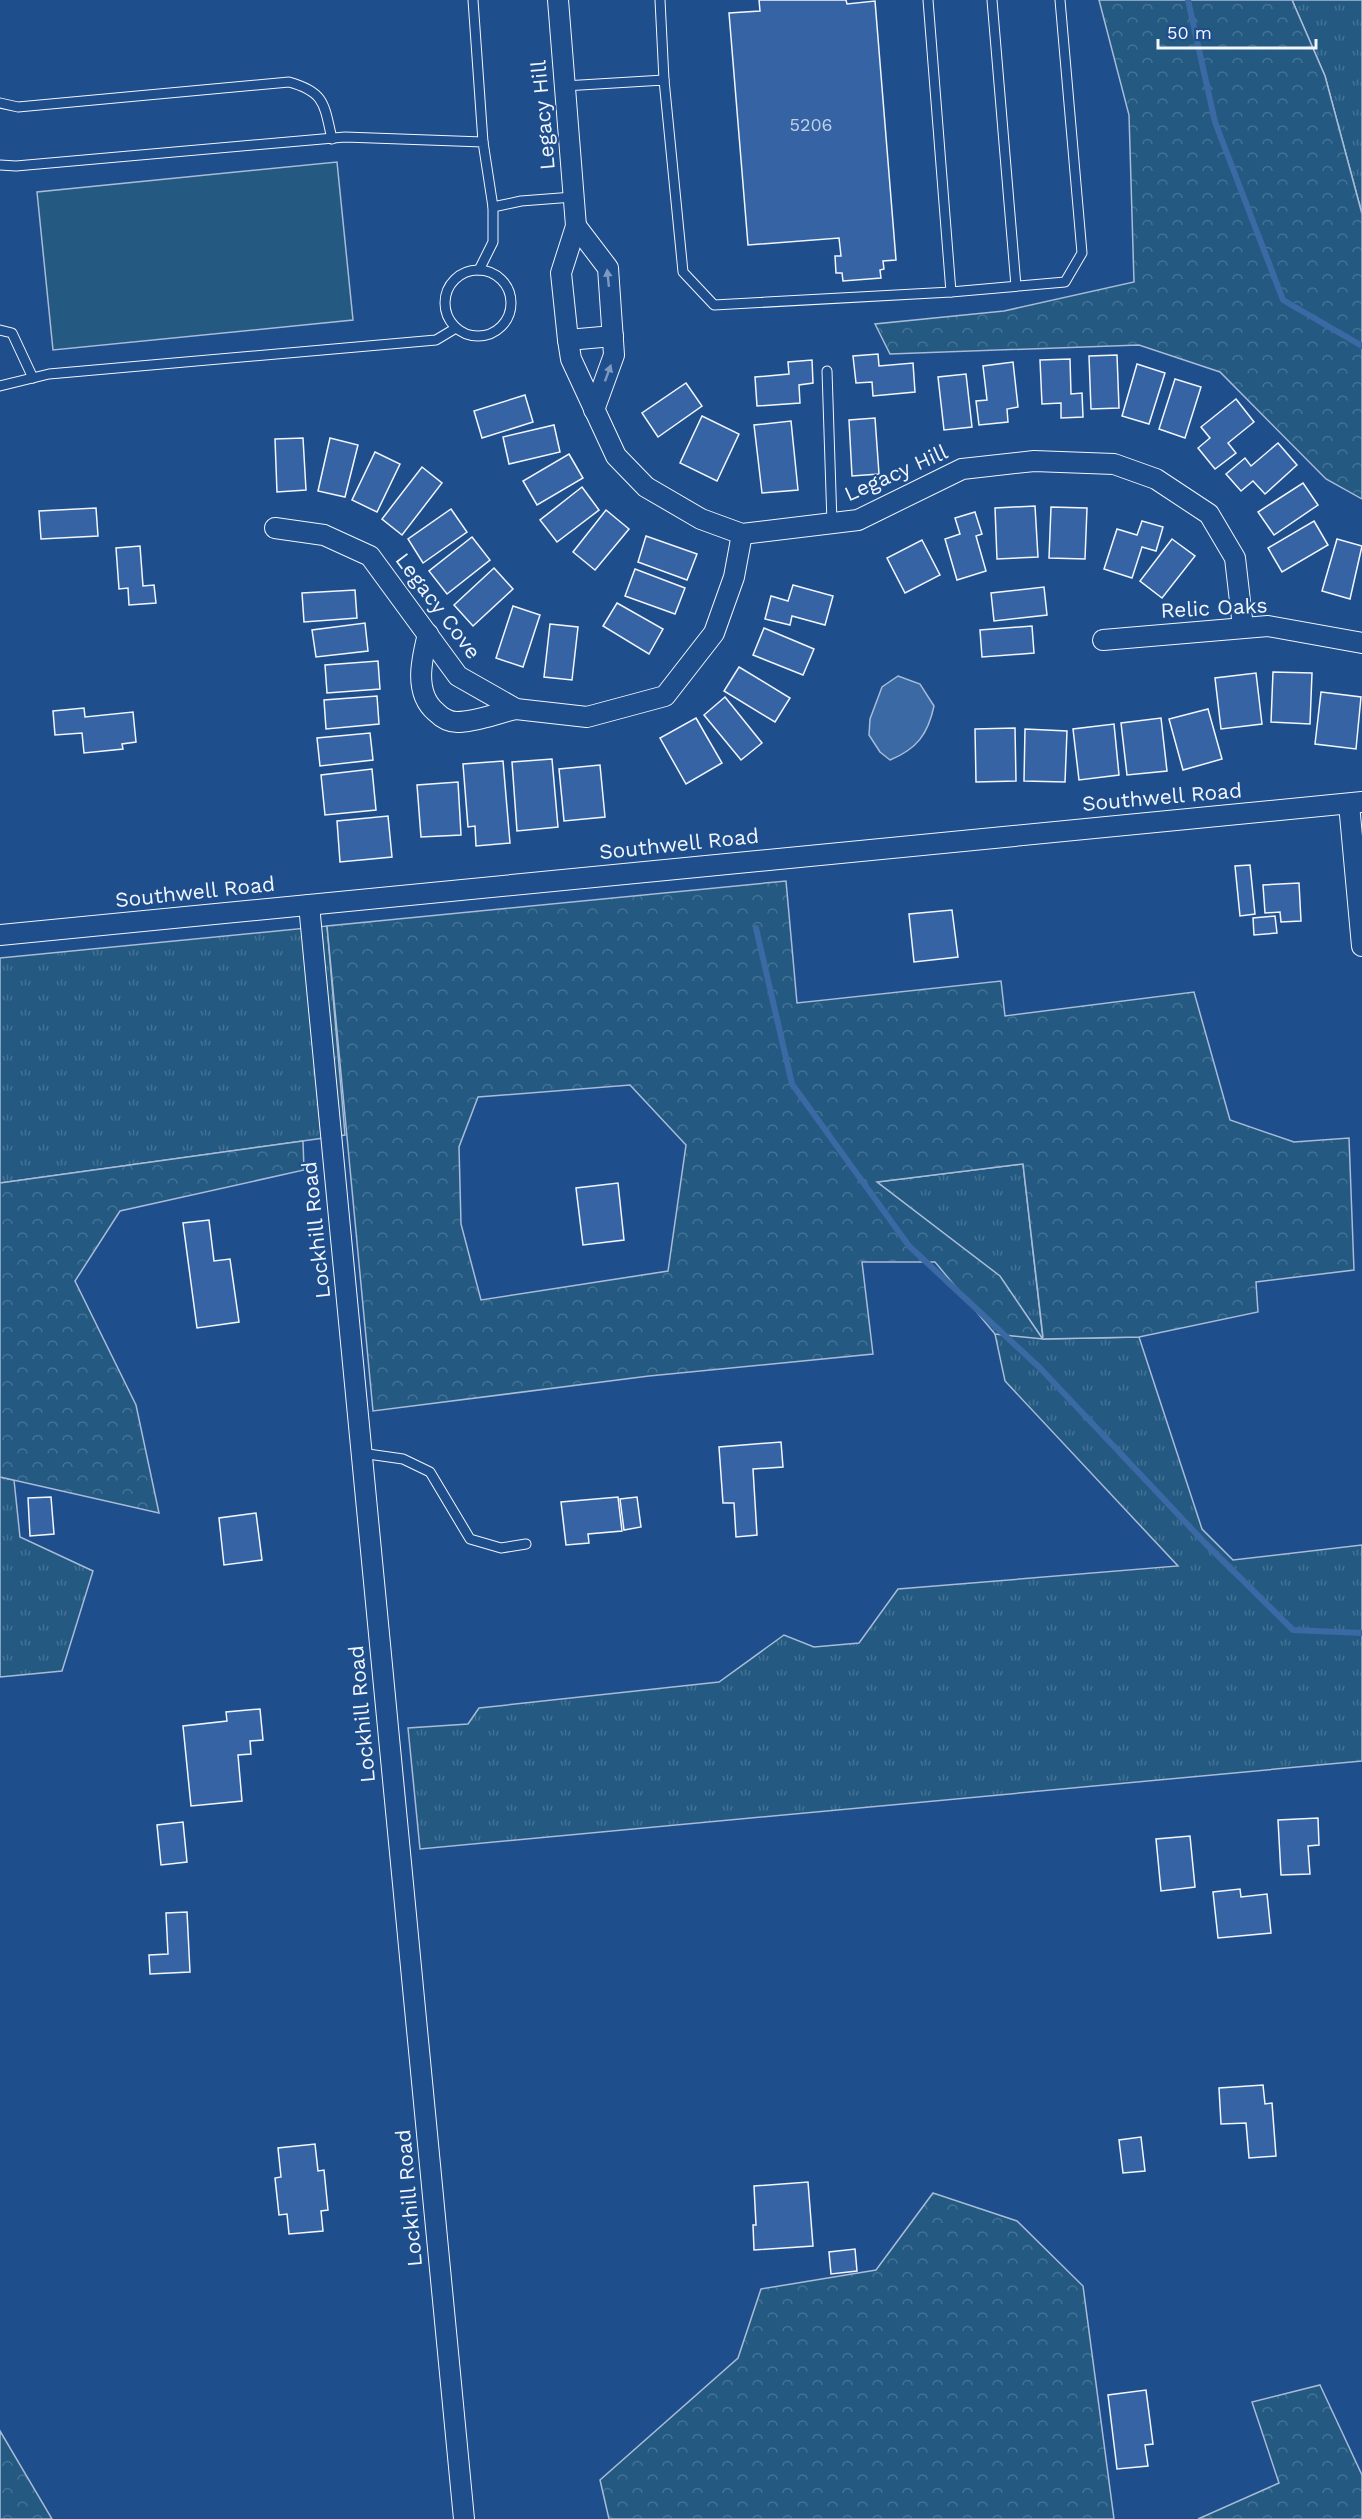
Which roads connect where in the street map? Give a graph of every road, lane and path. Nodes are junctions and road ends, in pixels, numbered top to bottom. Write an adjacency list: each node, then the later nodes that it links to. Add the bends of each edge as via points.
1 (473, 0): 11 (lane)
2 (558, 0): 8 (street, Legacy Hill)
3 (660, 0): 7 (lane)
4 (928, 0): 18 (lane)
5 (992, 0): 17 (lane)
6 (1060, 0): 17 (lane, via 1082,253 1065,282)
7 (664, 80): 8 (lane); 18 (lane, via 683,272 714,305)
8 (564, 86): 13 (street, Legacy Hill)
9 (0, 103): 10 (lane, via 18,107 289,82 311,88 324,105)
10 (332, 138): 11 (lane); 12 (lane)
11 (483, 142): 14 (lane)
12 (0, 165)
13 (573, 197): 14 (lane); 15 (street, Legacy Hill)
14 (493, 207): 16 (lane, via 493,242)
15 (576, 226): 21 (street, one-way to 15, via 608,268); 22 (street, Legacy Hill, via 561,273)
16 (478, 270): 19 (lane, via 457,277 446,297 445,308); 19 (lane, via 498,277 506,285 510,294 509,316 496,332 486,336 465,334)
17 (1016, 286): 18 (lane)
18 (951, 292)
19 (456, 328): 24 (lane, via 436,340)
20 (0, 330): 24 (lane, via 12,333)
21 (613, 336): 22 (street); 26 (street, one-way to 21, via 615,355)
22 (568, 340): 26 (street, Legacy Hill)
23 (827, 371): 27 (lane)
24 (33, 378): 25 (lane)
25 (0, 386)
26 (594, 410): 29 (street, Legacy Hill, via 616,456 646,487 701,519)
27 (832, 523): 29 (street, Legacy Hill); 30 (street, Legacy Hill, via 858,520 962,469 1034,461 1114,464 1156,480 1209,514 1235,558)
28 (274, 528): 31 (street, Legacy Cove, via 324,535 370,556)
29 (742, 534): 34 (street, Legacy Cove, via 734,577 714,633 665,696 587,717)
30 (1244, 627): 32 (street, Relic Oaks); 33 (street, Relic Oaks, via 1268,626)
31 (428, 634): 34 (street, Legacy Cove, via 458,676); 34 (street, via 421,664 422,689 430,707 441,717 455,722)
32 (1103, 640)
33 (1362, 643)
34 (516, 710)
35 (1355, 803): 36 (street, Southwell Road); 38 (street)
36 (309, 905): 37 (street, Southwell Road); 39 (street, Lockhill Road)
37 (0, 935)
38 (1362, 946)
39 (361, 1453): 40 (lane, via 403,1459 430,1472 470,1539 501,1548); 41 (street, Lockhill Road)
40 (526, 1544)
41 (464, 2519)

